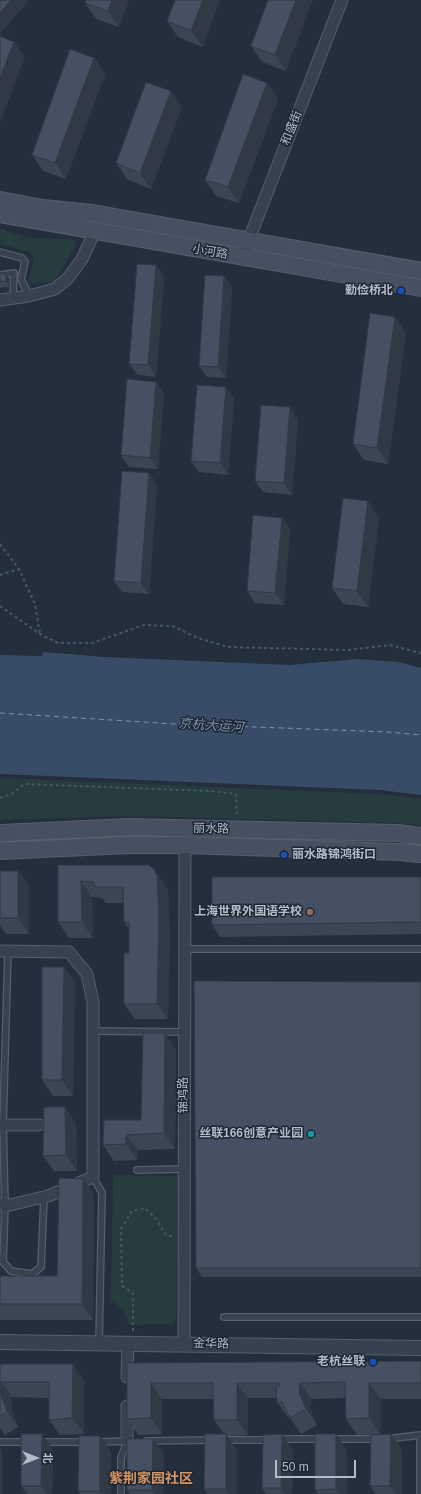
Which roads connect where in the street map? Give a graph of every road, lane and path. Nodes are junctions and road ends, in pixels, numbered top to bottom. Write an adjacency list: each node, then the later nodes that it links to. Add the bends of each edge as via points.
1 (342, 0): 5 (street, 和盛街)
2 (0, 200): 5 (main road, 小河路)
3 (0, 214): 4 (main road, 小河路)
4 (95, 232): 7 (main road, 小河路); 13 (street, via 82,259 68,278 55,289)
5 (247, 240): 7 (street, 和盛街); 9 (main road, 小河路)
6 (0, 252): 8 (lane, via 22,258 25,262)
7 (243, 257): 12 (main road, 小河路)
8 (23, 270): 10 (lane); 13 (lane, via 21,279)
9 (421, 271)
10 (14, 273): 11 (lane); 14 (lane)
11 (0, 275)
12 (421, 288)
13 (28, 296): 14 (street)
14 (13, 298): 15 (street)
15 (0, 300)
16 (0, 544): 17 (path)
17 (19, 569): 18 (path); 20 (path, via 35,604)
18 (0, 575)
19 (0, 606): 20 (path)
20 (40, 634): 21 (path, via 58,643 92,642 144,625 172,626 198,638 228,647 348,650 390,645)
21 (421, 653)
22 (0, 798): 23 (path, via 12,794 24,784 210,791 236,794)
23 (237, 822)
24 (0, 832): 25 (main road, 丽水路, via 128,827 398,833)
25 (421, 836)
26 (185, 846): 27 (main road, 丽水路, via 129,845); 28 (main road, 丽水路); 29 (street, 锦鸿路)
27 (0, 851)
28 (421, 854)
29 (185, 949): 30 (lane); 33 (street, 锦鸿路)
30 (421, 949)
31 (4, 951): 32 (street, via 69,952 87,974 93,1002); 34 (lane)
32 (93, 1031): 33 (lane); 38 (street)
33 (185, 1032): 36 (street, 锦鸿路)
34 (2, 1124): 35 (street); 40 (lane)
35 (38, 1125)
36 (184, 1169): 37 (lane); 41 (street, 锦鸿路)
37 (137, 1170)
38 (93, 1177): 39 (street); 45 (lane, via 102,1193)
39 (44, 1197): 40 (street); 40 (lane, via 41,1267 32,1274 11,1271 3,1262)
40 (2, 1204)
41 (184, 1238): 46 (path, via 166,1235 156,1219 144,1208 132,1211 121,1229 122,1286 133,1293); 47 (street, 锦鸿路)
42 (224, 1317): 43 (lane)
43 (421, 1317)
44 (0, 1342): 45 (street, 金华路)
45 (99, 1343): 46 (street, 金华路)
46 (130, 1343): 47 (street, 金华路); 51 (street, via 127,1392)
47 (184, 1344): 48 (street, 金华路)
48 (421, 1348)
49 (142, 1441): 53 (lane, via 396,1439 420,1435)
50 (0, 1442): 51 (lane)
51 (130, 1445): 52 (lane, via 122,1458)
52 (121, 1494)
53 (420, 1494)

